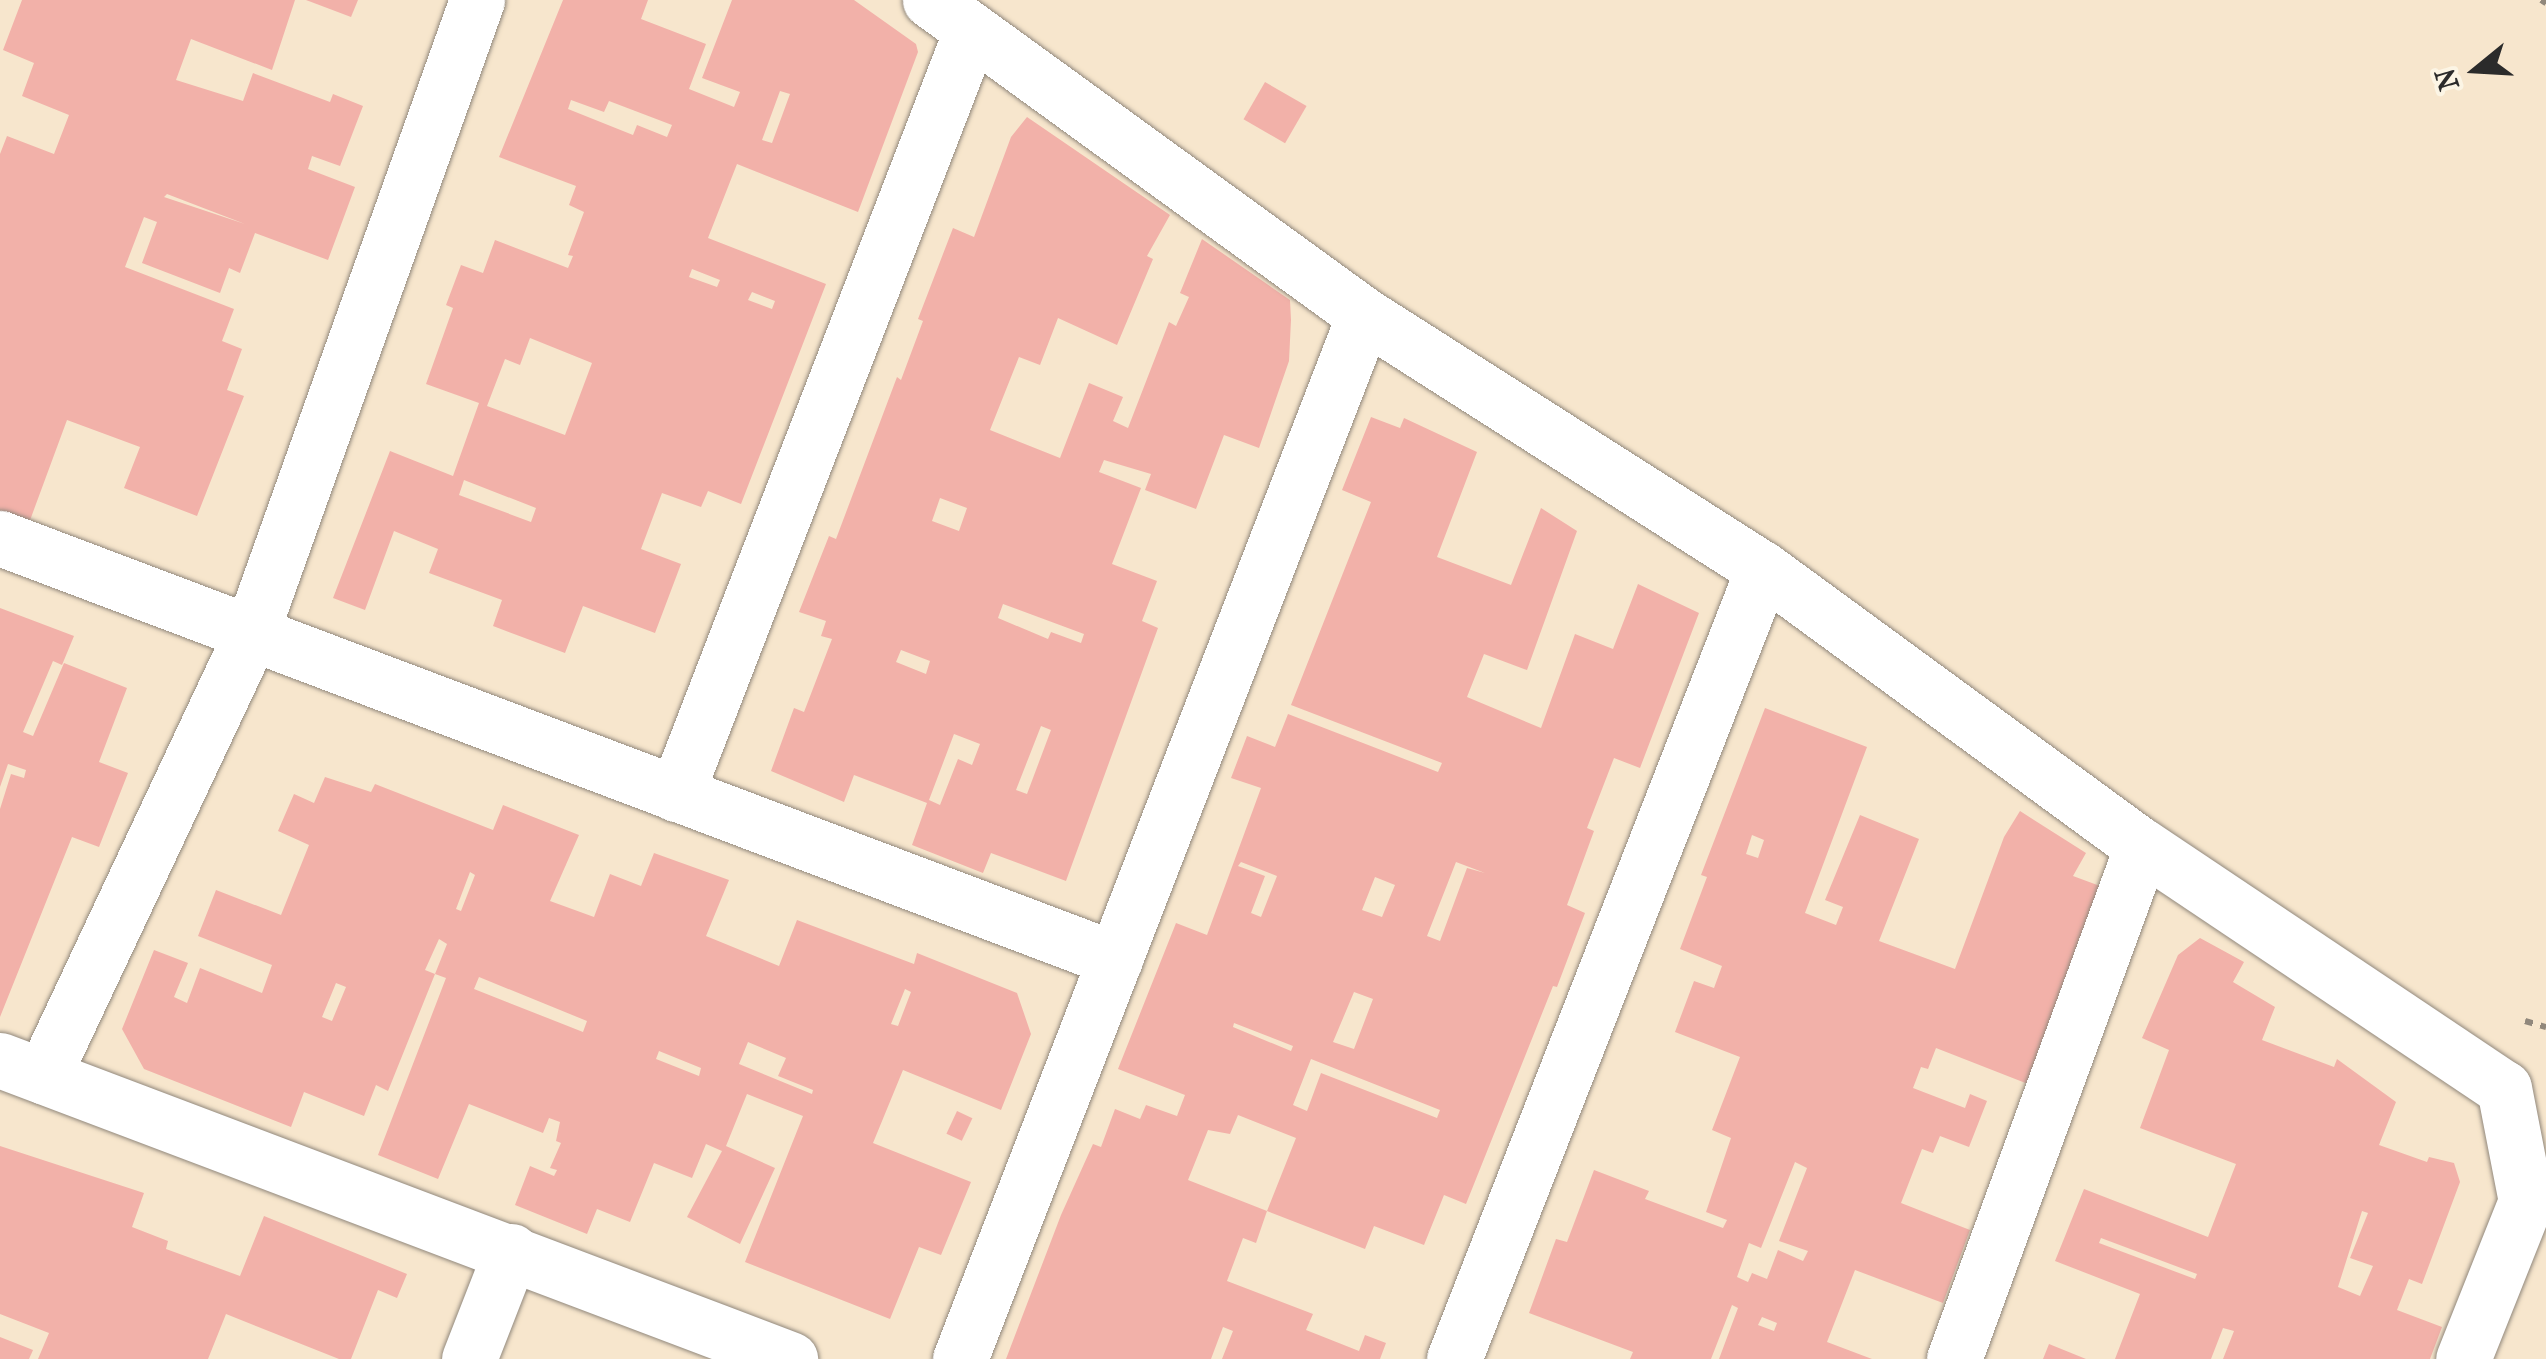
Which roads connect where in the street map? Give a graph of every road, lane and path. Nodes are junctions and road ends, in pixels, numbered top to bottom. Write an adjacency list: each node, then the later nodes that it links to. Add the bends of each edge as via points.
1 (477, 0): 6 (street)
2 (950, 16): 3 (street); 7 (street)
3 (1364, 315): 5 (street); 9 (street)
4 (0, 538): 6 (street)
5 (1763, 569): 8 (street); 15 (street)
6 (251, 633): 7 (street); 10 (street)
7 (676, 794): 9 (street)
8 (2142, 846): 16 (street); 17 (street, via 2504,1088 2526,1201)
9 (1115, 959): 14 (street)
10 (21, 1068): 11 (street)
11 (510, 1251): 12 (street); 13 (street)
12 (469, 1359)
13 (790, 1359)
14 (960, 1359)
15 (1454, 1359)
16 (1954, 1359)
17 (2462, 1359)

